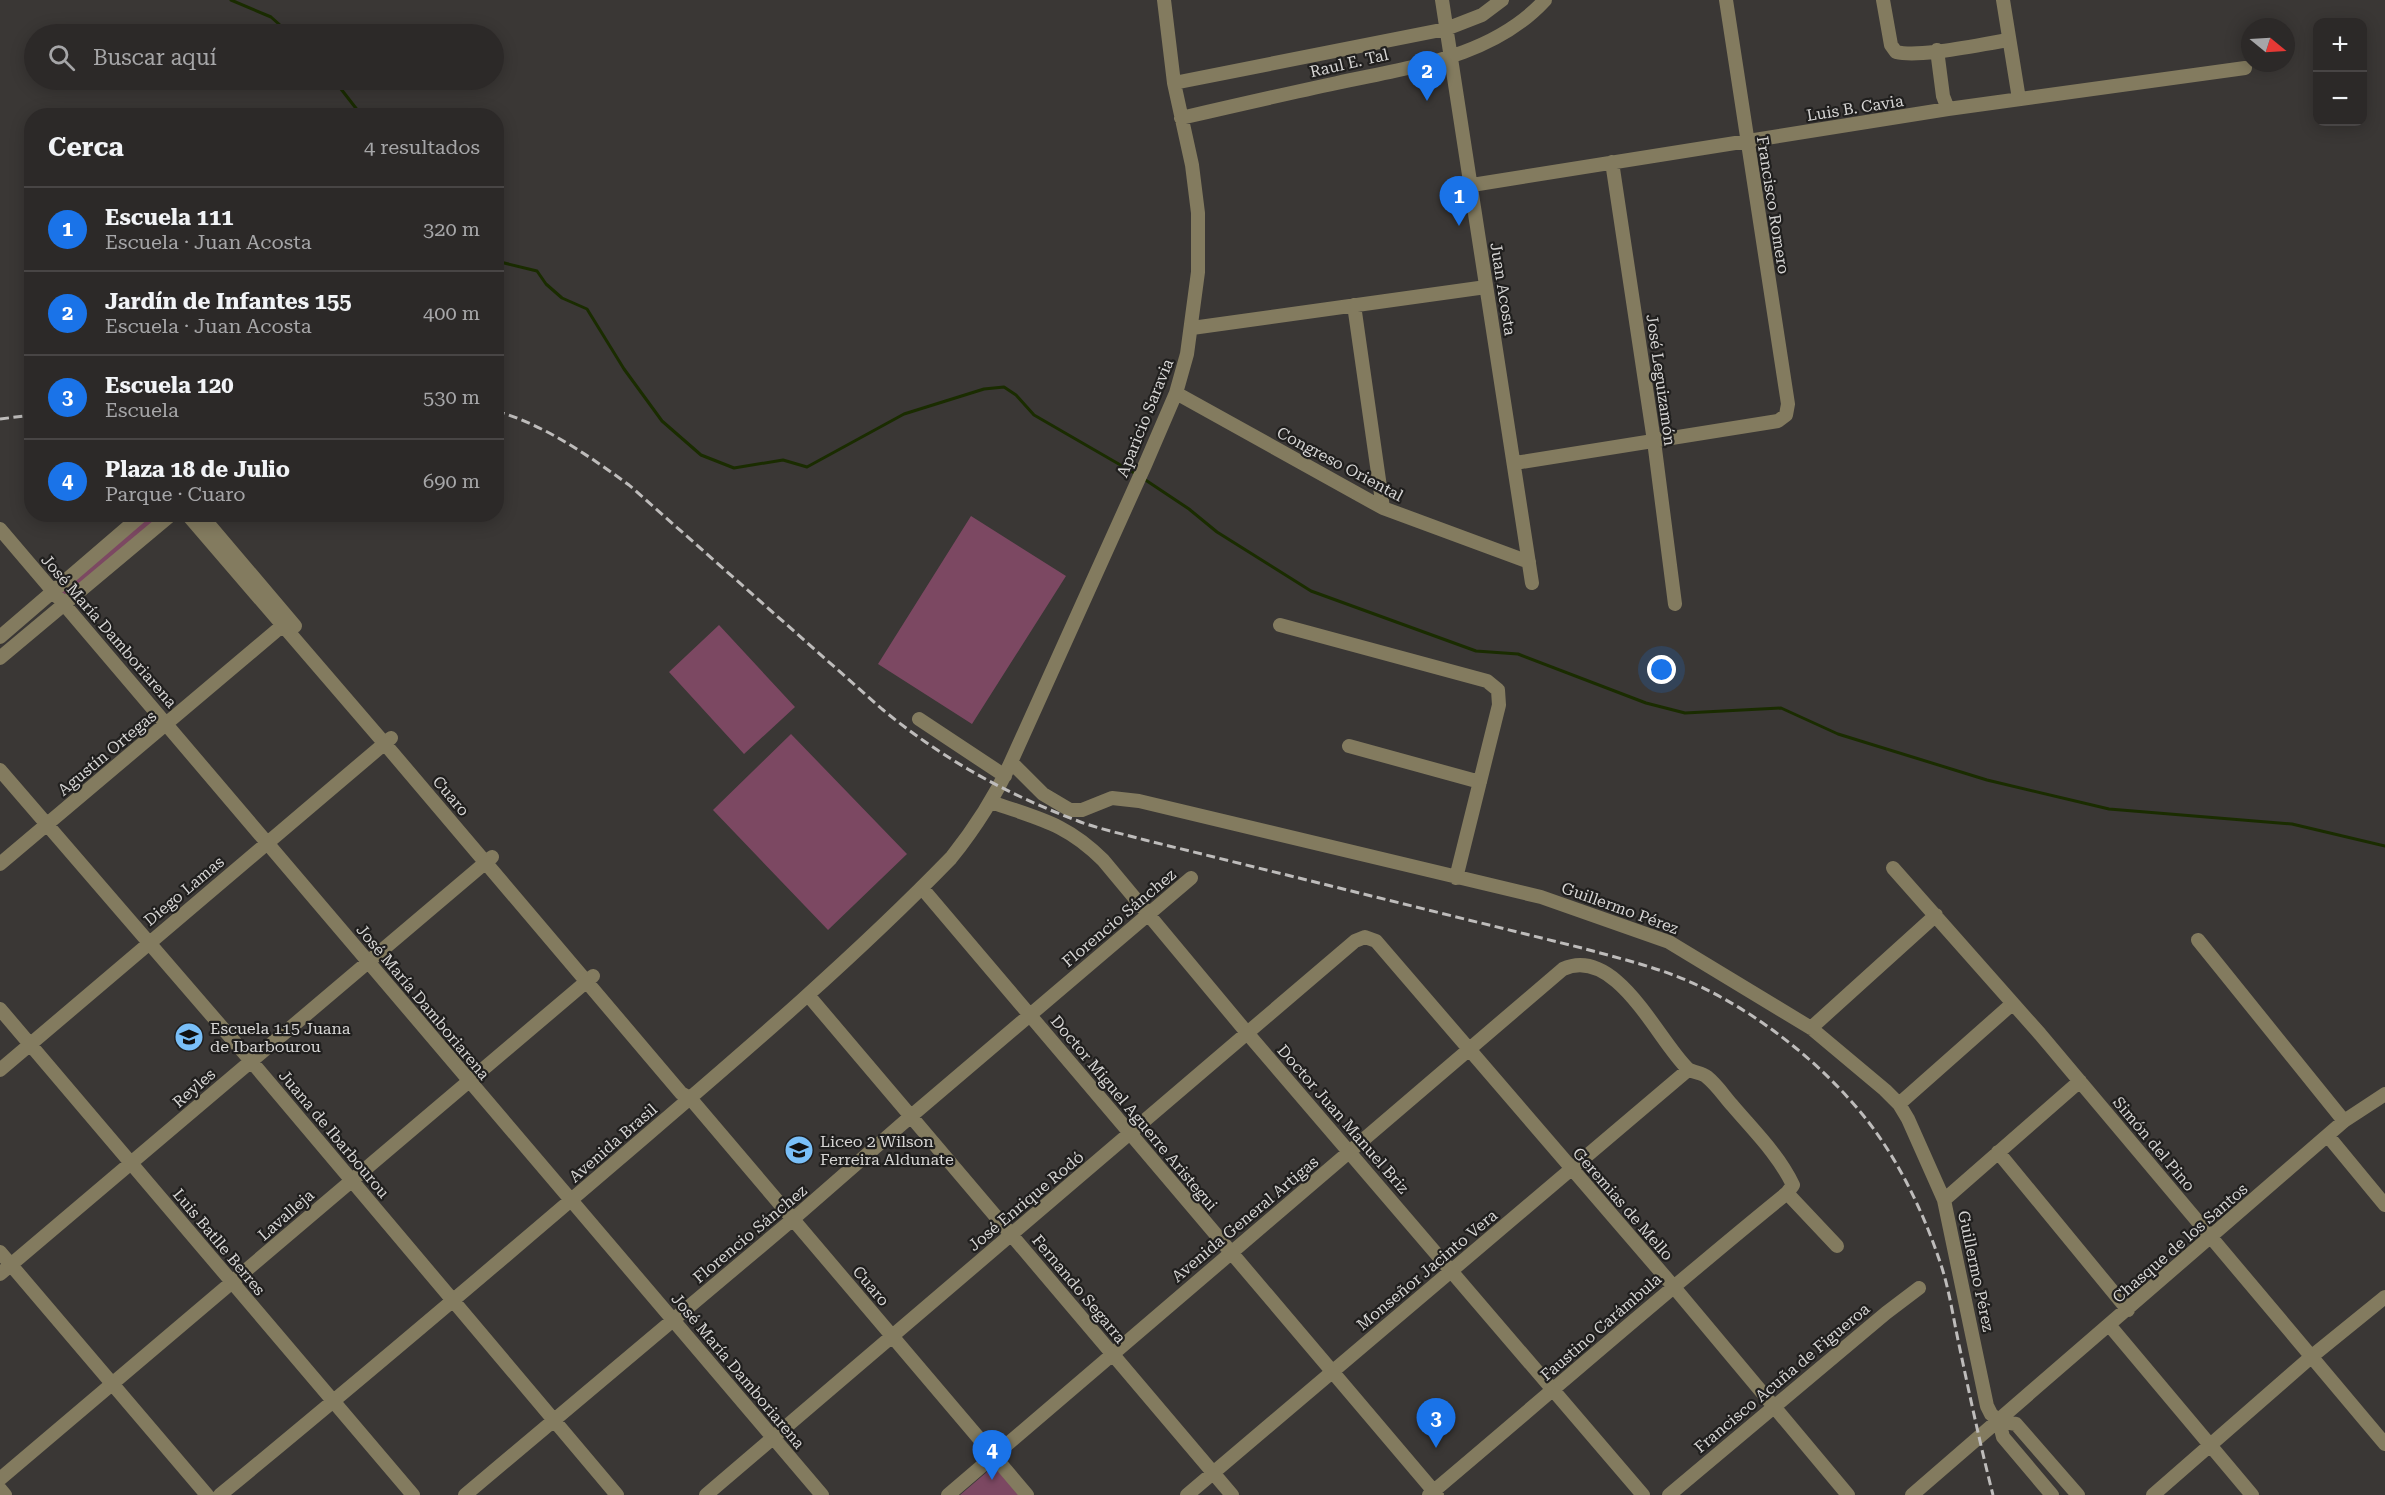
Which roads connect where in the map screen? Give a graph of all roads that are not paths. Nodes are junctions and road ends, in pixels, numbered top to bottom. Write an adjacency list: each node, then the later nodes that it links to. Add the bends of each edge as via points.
1 (1164, 0): 13 (street, Aparicio Saravia)
2 (1442, 0): 8 (street, Juan Acosta)
3 (1502, 0): 8 (street, Raul E. Tal, via 1482,15)
4 (1545, 0): 11 (street, Raul E. Tal, via 1507,31)
5 (1726, 0): 17 (street, Francisco Romero)
6 (1882, 0): 10 (street, via 1896,52)
7 (2003, 0): 9 (street)
8 (1446, 29): 11 (street, Juan Acosta); 13 (street, Raul E. Tal)
9 (2009, 40): 10 (street); 14 (street)
10 (1937, 50): 15 (street)
11 (1450, 56): 16 (street, Raul E. Tal); 19 (street, Juan Acosta)
12 (2241, 69): 14 (street, Luis B. Cavia)
13 (1174, 83): 16 (street, Aparicio Saravia)
14 (2019, 99): 15 (street, Luis B. Cavia)
15 (1948, 109): 17 (street, Luis B. Cavia)
16 (1181, 117): 22 (street, Aparicio Saravia, via 1198,213 1198,273)
17 (1747, 142): 18 (street, Luis B. Cavia); 24 (street, Francisco Romero, via 1788,404 1786,415 1778,421)
18 (1612, 162): 19 (street, Luis B. Cavia); 24 (street, José Leguizamón)
19 (1472, 184): 20 (street, Juan Acosta)
20 (1486, 286): 21 (street); 25 (street, Juan Acosta)
21 (1354, 305): 22 (street); 26 (street)
22 (1192, 328): 23 (street, Aparicio Saravia)
23 (1176, 393): 26 (street, Congreso Oriental); 45 (street, Aparicio Saravia)
24 (1654, 441): 25 (street); 35 (street, José Leguizamón)
25 (1515, 463): 32 (street, Juan Acosta)
26 (1383, 508): 32 (street, Congreso Oriental)
27 (134, 522): 34 (street)
28 (163, 522): 36 (street)
29 (193, 522): 37 (street, Cuaro)
30 (206, 522): 37 (street, Cuaro)
31 (0, 529): 34 (street, José María Damboriarena)
32 (1529, 561): 33 (street, Juan Acosta)
33 (1533, 583)
34 (53, 592): 36 (street, José María Damboriarena); 39 (street)
35 (1675, 604)
36 (64, 605): 40 (street); 42 (street, José María Damboriarena)
37 (286, 623): 42 (street, Agustín Ortegas); 43 (street, Cuaro)
38 (1280, 625): 48 (street, via 1487,681 1498,690 1499,705)
39 (0, 637)
40 (0, 658)
41 (919, 719): 47 (street)
42 (167, 724): 50 (street, Agustín Ortegas); 51 (street, José María Damboriarena)
43 (388, 741): 51 (street, Diego Lamas); 52 (street, Cuaro)
44 (1349, 746): 48 (street)
45 (1011, 762): 47 (street, Aparicio Saravia); 56 (street, Guillermo Pérez, via 1043,794 1070,810 1082,810 1113,798 1139,801)
46 (0, 770): 50 (street, Juana de Ibarbourou)
47 (1002, 782): 49 (street, Avenida Brasil)
48 (1480, 782): 56 (street)
49 (991, 802): 57 (street, Avenida Brasil, via 958,850); 59 (street, Doctor Juan Manuel Briz, via 1058,825 1084,842)
50 (47, 824): 53 (street, Agustín Ortegas); 62 (street, Juana de Ibarbourou)
51 (267, 843): 62 (street, Diego Lamas); 63 (street, José María Damboriarena)
52 (489, 860): 63 (street, Reyles); 64 (street, Cuaro)
53 (0, 864)
54 (1893, 868): 58 (street, Simón del Pino)
55 (1191, 878): 59 (street, Florencio Sánchez)
56 (1456, 878): 69 (street, Guillermo Pérez, via 1541,897 1669,942)
57 (922, 888): 65 (street, Avenida Brasil); 68 (street, Doctor Miguel Aguerre Aristegui)
58 (1936, 915): 66 (street, Simón del Pino); 69 (street)
59 (1148, 916): 68 (street, Florencio Sánchez); 70 (street, Doctor Juan Manuel Briz)
60 (1370, 938): 70 (street, José Enrique Rodó, via 1355,941); 72 (street, Geremias de Mello)
61 (2198, 940): 82 (street)
62 (149, 943): 71 (street, Diego Lamas); 73 (street, Juana de Ibarbourou)
63 (369, 962): 73 (street, Reyles); 77 (street, José María Damboriarena)
64 (590, 979): 77 (street, Lavalleja); 79 (street, Cuaro, via 687,1088)
65 (808, 995): 79 (street, Avenida Brasil); 81 (street, Fernando Segarra)
66 (2012, 1004): 76 (street, Simón del Pino); 80 (street)
67 (0, 1009): 71 (street, Luis Batlle Berres)
68 (1030, 1015): 81 (street, Florencio Sánchez); 83 (street, Doctor Miguel Aguerre Aristegui)
69 (1811, 1028): 80 (street, Guillermo Pérez)
70 (1248, 1034): 83 (street, José Enrique Rodó); 85 (street, Doctor Juan Manuel Briz)
71 (30, 1045): 74 (street, Diego Lamas); 87 (street, Luis Batlle Berres)
72 (1469, 1050): 75 (street, Avenida General Artigas, via 1563,969 1579,964 1598,970 1628,992); 85 (street, Avenida General Artigas); 88 (street, Geremias de Mello)
73 (250, 1061): 87 (street, Reyles); 89 (street, Juana de Ibarbourou)
74 (0, 1070)
75 (1688, 1070): 88 (street, Monseñor Jacinto Vera); 90 (street, via 1707,1077 1782,1162)
76 (2080, 1081): 86 (street); 96 (street, Simón del Pino)
77 (469, 1082): 89 (street, Lavalleja); 91 (street, José María Damboriarena)
78 (2385, 1094): 82 (street, Chasque de los Santos)
79 (690, 1098): 91 (street, Avenida Brasil); 94 (street, Cuaro)
80 (1899, 1104): 92 (street, Guillermo Pérez)
81 (910, 1116): 94 (street, Florencio Sánchez); 95 (street, Fernando Segarra)
82 (2344, 1121): 84 (street, Chasque de los Santos)
83 (1130, 1134): 95 (street, José Enrique Rodó); 99 (street, Doctor Miguel Aguerre Aristegui)
84 (2328, 1136): 93 (street); 96 (street, Chasque de los Santos)
85 (1350, 1151): 99 (street, Avenida General Artigas); 101 (street, Doctor Juan Manuel Briz)
86 (1998, 1152): 92 (street); 108 (street)
87 (132, 1164): 100 (street, Reyles); 103 (street, Luis Batlle Berres)
88 (1572, 1170): 101 (street, Monseñor Jacinto Vera); 104 (street, Geremias de Mello)
89 (351, 1180): 103 (street, Lavalleja); 107 (street, Juana de Ibarbourou)
90 (1790, 1189): 97 (street); 104 (street, Faustino Carámbula)
91 (571, 1200): 107 (street, Avenida Brasil); 109 (street, José María Damboriarena)
92 (1944, 1200): 120 (street, Guillermo Pérez, via 1987,1406)
93 (2385, 1205)
94 (792, 1220): 109 (street, Florencio Sánchez); 111 (street, Cuaro)
95 (1012, 1236): 111 (street, José Enrique Rodó); 112 (street, Fernando Segarra)
96 (2211, 1238): 108 (street, Chasque de los Santos); 113 (street, Simón del Pino)
97 (1837, 1246)
98 (0, 1252): 100 (street)
99 (1231, 1253): 112 (street, Avenida General Artigas); 114 (street, Doctor Miguel Aguerre Aristegui)
100 (11, 1265): 102 (street, Reyles); 115 (street)
101 (1451, 1270): 114 (street, Monseñor Jacinto Vera); 116 (street, Doctor Juan Manuel Briz)
102 (0, 1274)
103 (231, 1284): 115 (street, Lavalleja); 117 (street, Luis Batlle Berres)
104 (1672, 1286): 116 (street, Faustino Carámbula); 118 (street, Geremias de Mello)
105 (1919, 1288): 118 (street, Francisco Acuña de Figueroa)
106 (2385, 1297): 113 (street)
107 (452, 1301): 117 (street, Avenida Brasil); 119 (street, Juana de Ibarbourou)
108 (2128, 1310): 110 (street, Chasque de los Santos)
109 (673, 1320): 119 (street, Florencio Sánchez); 121 (street, José María Damboriarena)
110 (2110, 1326): 120 (street, Chasque de los Santos); 123 (street)
111 (892, 1337): 121 (street, José Enrique Rodó); 124 (street, Cuaro)
112 (1112, 1354): 124 (street, Avenida General Artigas); 125 (street, Fernando Segarra)
113 (2311, 1357): 122 (street, Simón del Pino); 123 (street)
114 (1333, 1373): 125 (street, Monseñor Jacinto Vera); 128 (street, Doctor Miguel Aguerre Aristegui)
115 (113, 1383): 126 (street, Lavalleja); 130 (street)
116 (1553, 1391): 128 (street, Faustino Carámbula); 141 (street, Doctor Juan Manuel Briz)
117 (333, 1402): 131 (street, Avenida Brasil); 132 (street, Luis Batlle Berres)
118 (1773, 1407): 142 (street, Francisco Acuña de Figueroa); 143 (street, Geremias de Mello)
119 (554, 1421): 133 (street, Florencio Sánchez); 134 (street, Juana de Ibarbourou)
120 (1999, 1421): 144 (street, Chasque de los Santos); 145 (street, Guillermo Pérez, via 2003,1437); 146 (street, via 2016,1425)
121 (773, 1438): 135 (street, José Enrique Rodó); 136 (street, José María Damboriarena)
122 (2385, 1444)
123 (2211, 1446): 147 (street); 148 (street)
124 (994, 1456): 137 (street, Avenida General Artigas); 138 (street, Cuaro)
125 (1213, 1473): 139 (street, Monseñor Jacinto Vera); 140 (street, Fernando Segarra)
126 (0, 1479)
127 (0, 1489): 129 (street)
128 (1433, 1494)
129 (5, 1495)
130 (207, 1495)
131 (220, 1495)
132 (413, 1495)
133 (465, 1495)
134 (617, 1495)
135 (706, 1495)
136 (822, 1495)
137 (948, 1495)
138 (1027, 1495)
139 (1186, 1495)
140 (1232, 1495)
141 (1643, 1495)
142 (1669, 1495)
143 (1848, 1495)
144 (1912, 1495)
145 (2052, 1495)
146 (2078, 1495)
147 (2153, 1495)
148 (2253, 1495)

